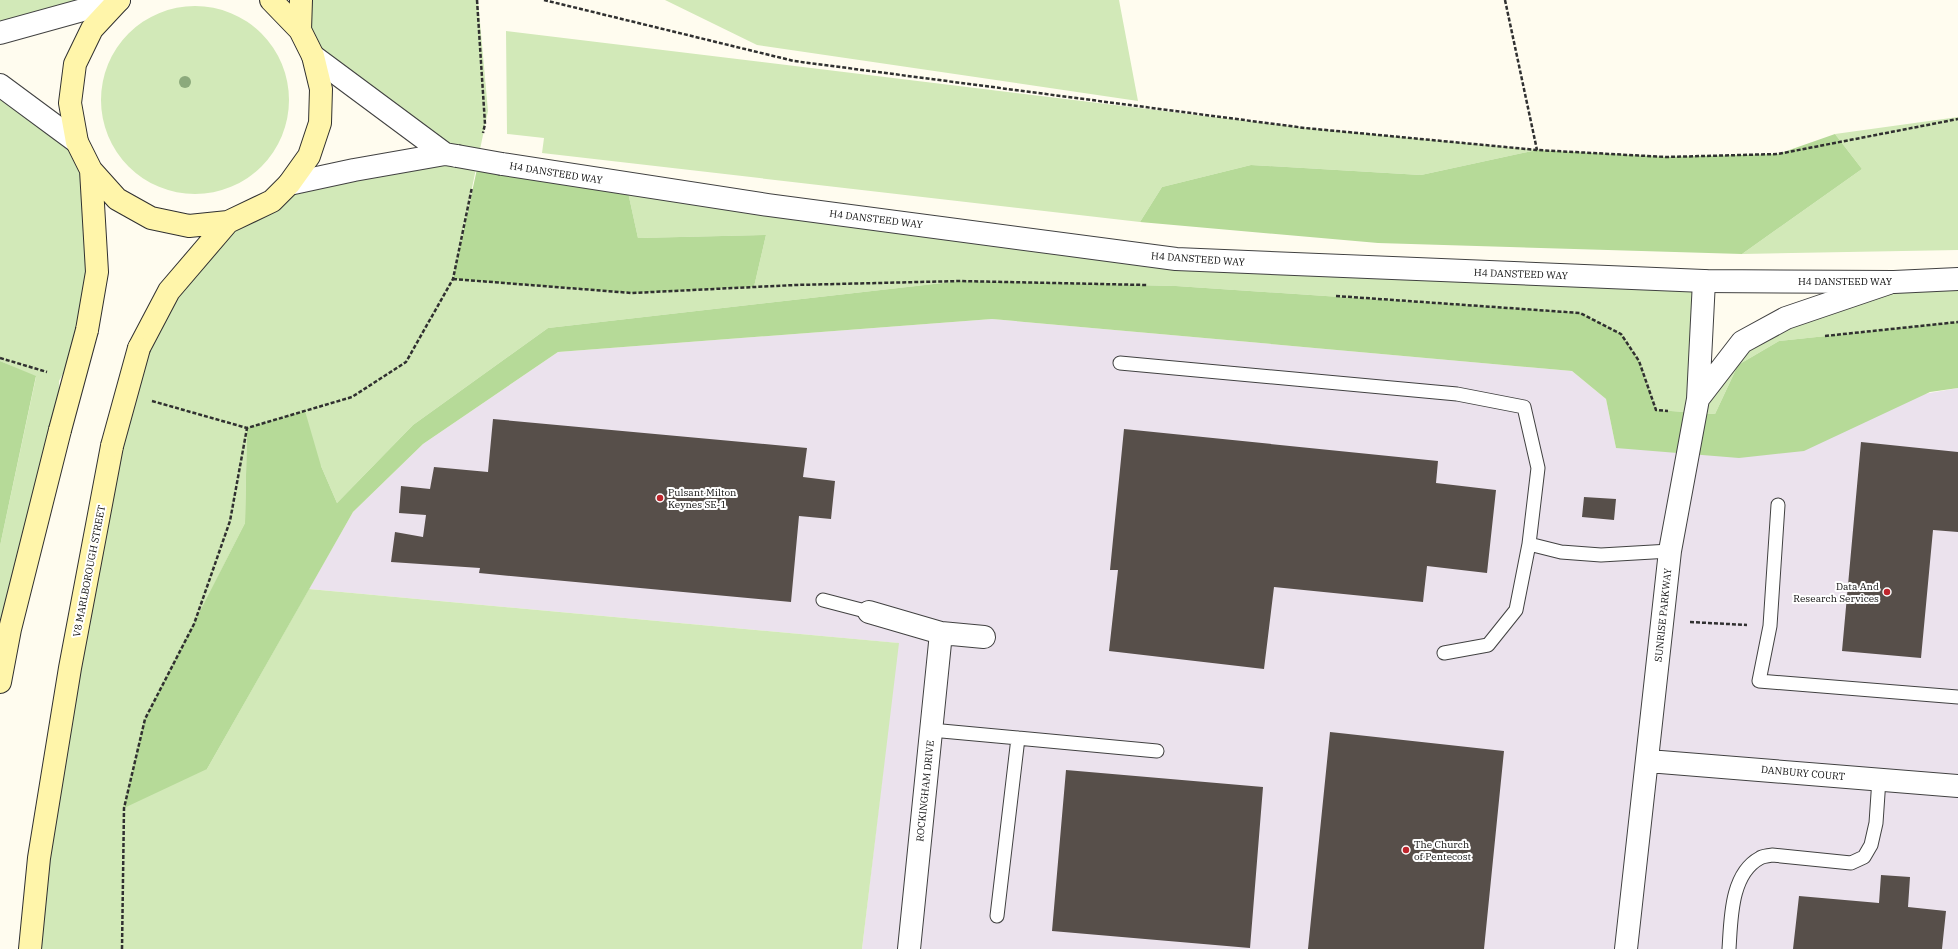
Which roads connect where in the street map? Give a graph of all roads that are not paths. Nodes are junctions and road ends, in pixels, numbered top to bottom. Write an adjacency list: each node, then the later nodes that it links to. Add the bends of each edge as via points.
1 (119, 0): 5 (street); 8 (main road, via 92,29 75,64 70,103)
2 (271, 0): 4 (main road)
3 (301, 0): 4 (main road)
4 (300, 30): 6 (main road)
5 (0, 33)
6 (313, 56): 9 (street, H4 DANSTEED WAY); 11 (main road, via 321,89 320,123 309,156)
7 (0, 85): 8 (street)
8 (77, 142): 10 (main road)
9 (451, 155): 11 (street, H4 DANSTEED WAY, via 354,170); 14 (street, H4 DANSTEED WAY, bridge, via 768,205 1176,259)
10 (91, 170): 12 (main road, via 117,199 151,218 189,226); 26 (main road, bridge, via 97,272 87,330 10,629)
11 (290, 184): 12 (main road, via 272,201)
12 (228, 222): 35 (main road, V8 MARLBOROUGH STREET, bridge, via 169,291 139,348 112,446 70,668 38,858)
13 (1958, 279): 15 (street, H4 DANSTEED WAY)
14 (1704, 281): 15 (street, H4 DANSTEED WAY); 17 (street, SUNRISE PARKWAY)
15 (1894, 282): 17 (street, via 1786,318 1742,342)
16 (1120, 363): 19 (lane, via 1457,394 1524,407 1538,468)
17 (1696, 406): 20 (street, SUNRISE PARKWAY)
18 (1778, 505): 27 (lane, via 1770,626 1759,681)
19 (1529, 544): 20 (lane, via 1561,552 1601,555); 25 (lane, via 1516,610 1488,645)
20 (1670, 551): 31 (street, SUNRISE PARKWAY)
21 (823, 600): 22 (lane)
22 (869, 612): 23 (street)
23 (941, 633): 24 (street); 28 (street, ROCKINGHAM DRIVE)
24 (984, 637)
25 (1444, 653)
26 (0, 682)
27 (1958, 697)
28 (931, 730): 29 (lane); 36 (street, ROCKINGHAM DRIVE)
29 (1018, 738): 30 (lane); 34 (lane)
30 (1157, 751)
31 (1648, 761): 32 (street, DANBURY COURT); 37 (street, SUNRISE PARKWAY)
32 (1879, 779): 33 (street, DANBURY COURT); 38 (lane, via 1876,823 1871,845 1864,857 1851,863 1772,855 1760,858 1746,871 1737,887)
33 (1958, 786)
34 (998, 916)
35 (30, 949)
36 (909, 949)
37 (1626, 949)
38 (1728, 949)

